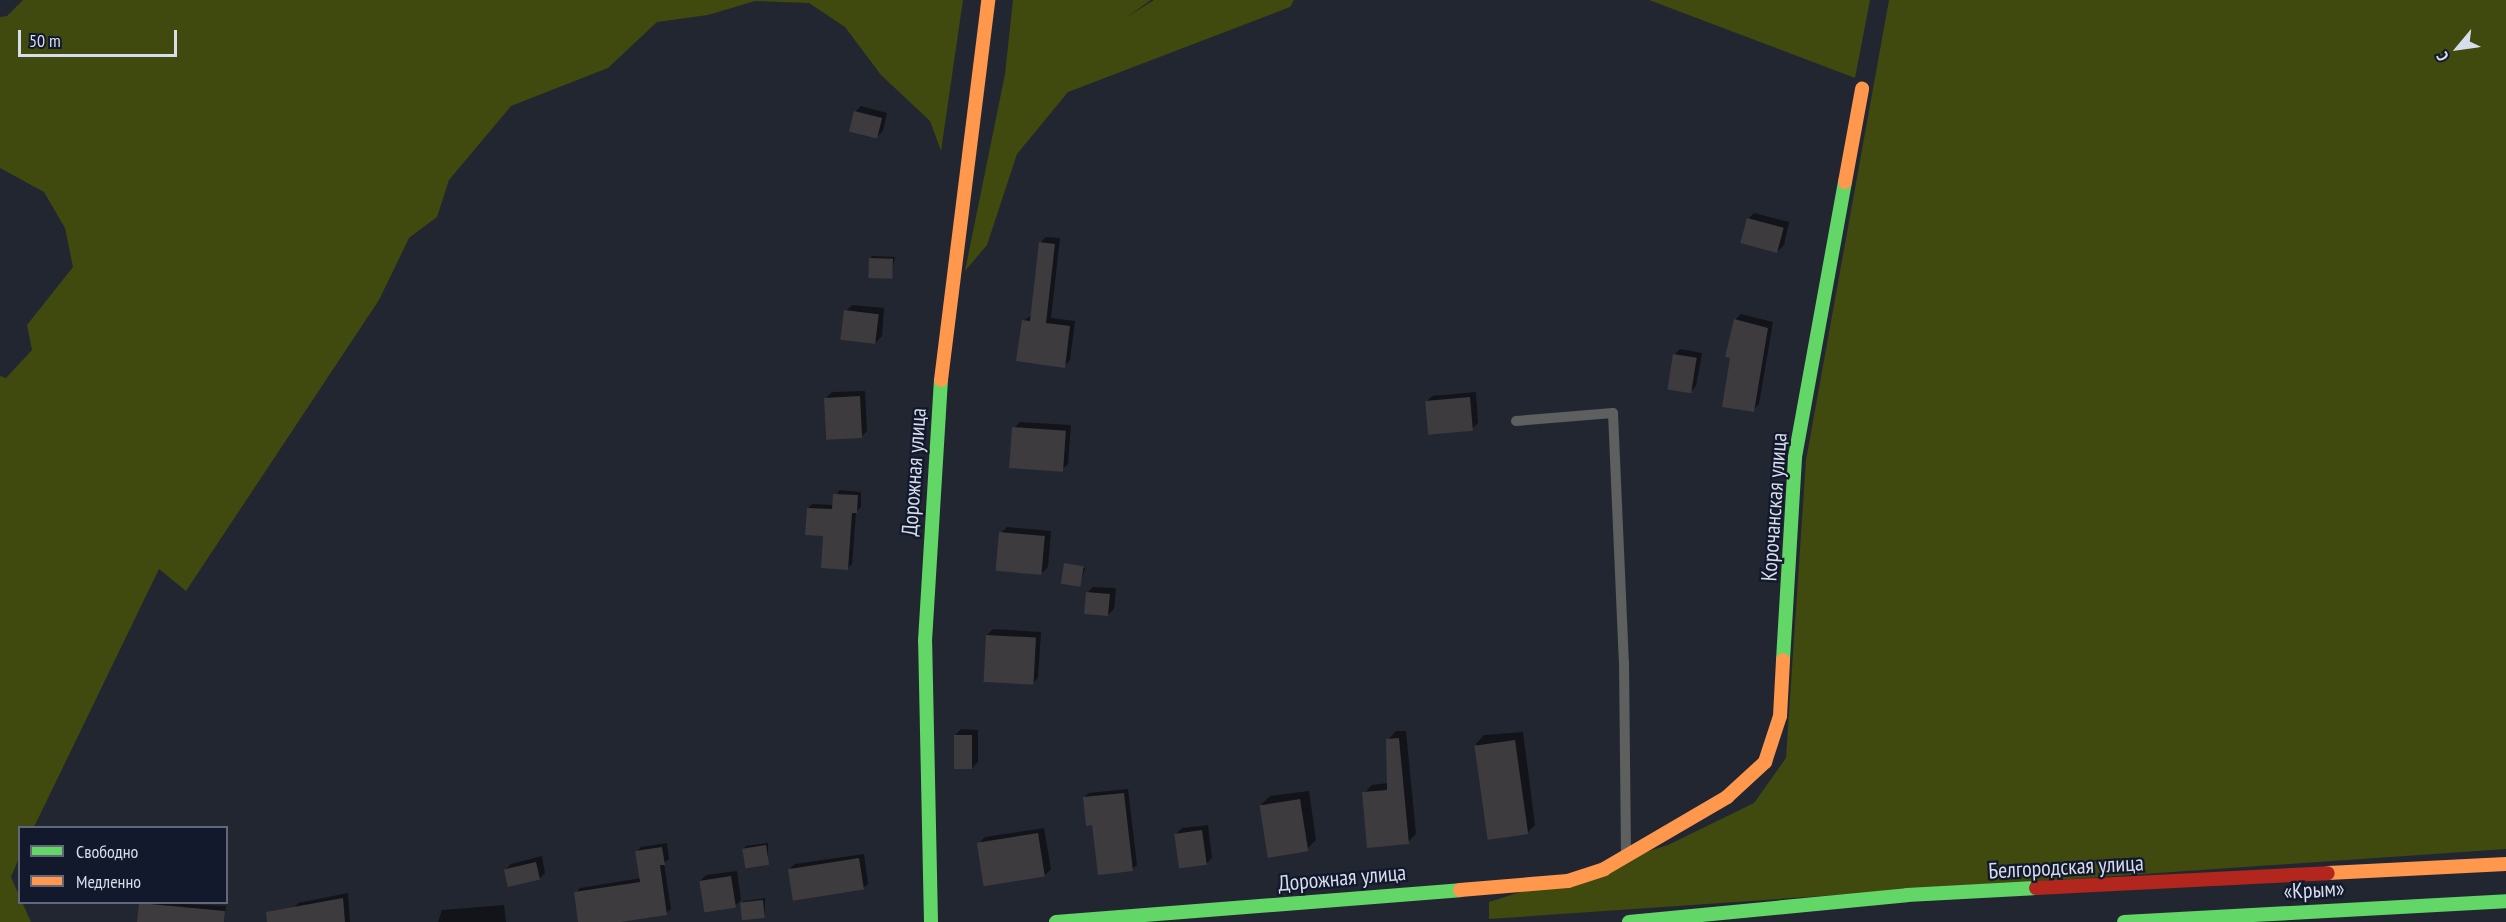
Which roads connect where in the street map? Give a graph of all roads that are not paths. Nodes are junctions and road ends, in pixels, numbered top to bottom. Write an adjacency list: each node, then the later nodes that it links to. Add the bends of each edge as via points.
1 (988, 0): 8 (street, Дорожная улица, via 937,425 926,641)
2 (1862, 89): 4 (street, Корочанская улица, via 1795,457 1780,716 1765,762 1727,797)
3 (1516, 421): 4 (lane, via 1612,413 1624,663)
4 (1626, 855): 9 (street, Дорожная улица, via 1604,869 1568,881)
5 (2506, 864): 6 (street, Белгородская улица)
6 (2271, 896): 7 (street, «Крым»); 10 (street, Белгородская улица, via 1907,895); 11 (street, «Крым»)
7 (2506, 901)
8 (931, 922)
9 (1056, 922)
10 (1629, 922)
11 (2124, 922)

